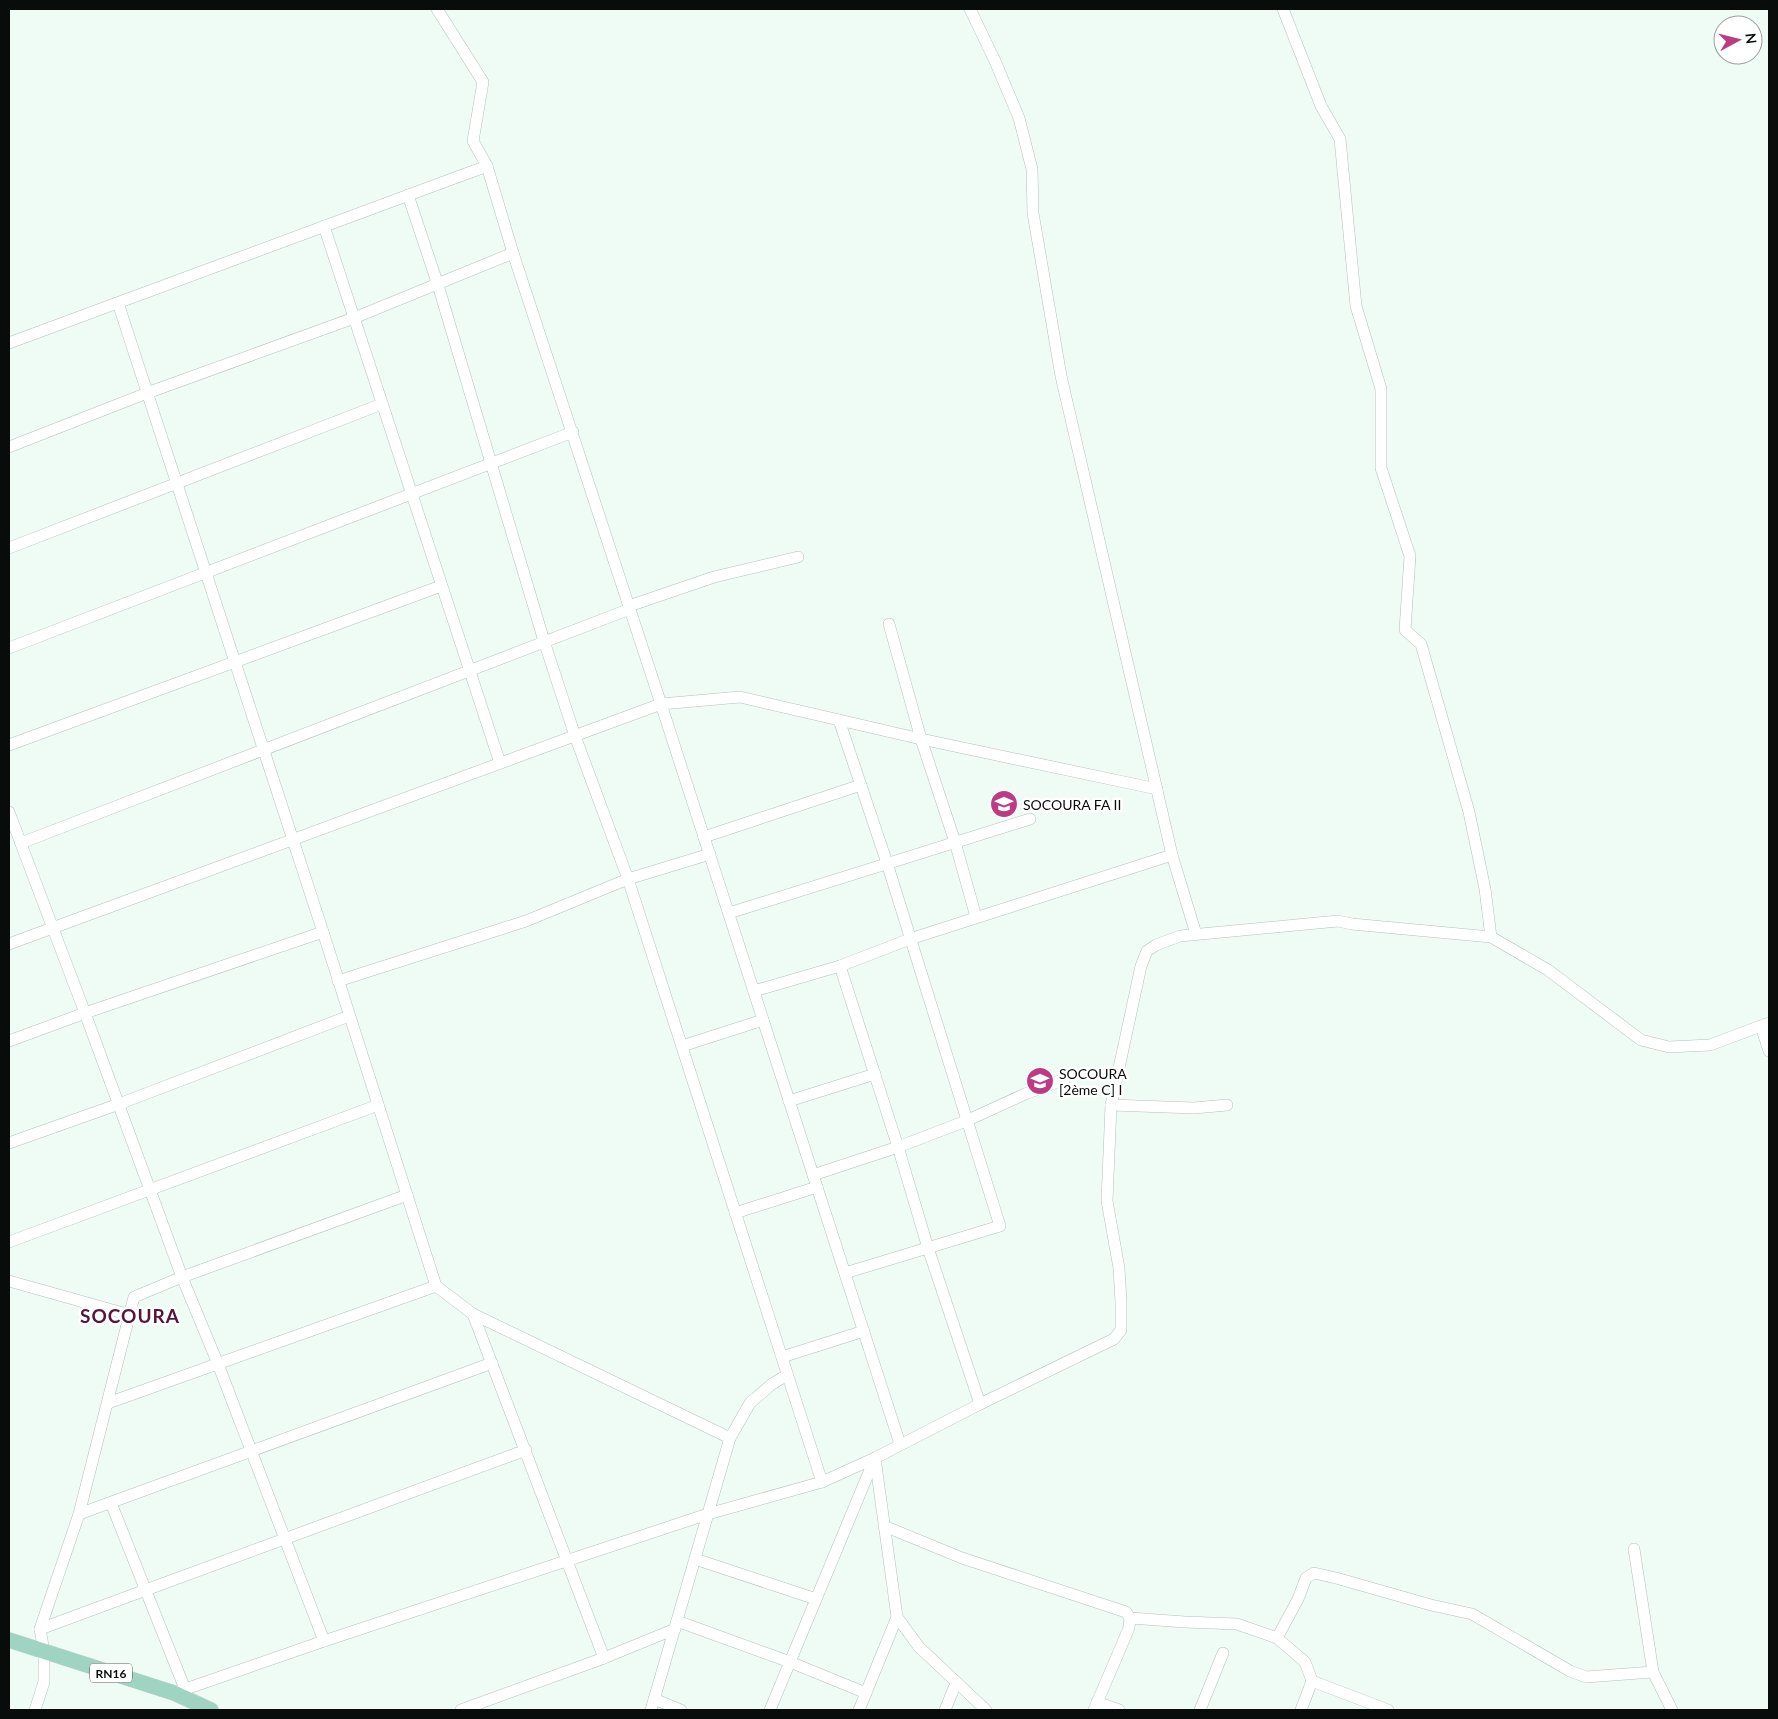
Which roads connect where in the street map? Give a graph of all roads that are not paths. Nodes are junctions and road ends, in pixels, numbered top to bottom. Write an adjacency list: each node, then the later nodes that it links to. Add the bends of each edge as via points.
1 (437, 9): 4 (street, via 483,82 473,141)
2 (970, 9): 37 (street, via 1019,118 1032,169 1033,213 1061,376)
3 (1283, 9): 53 (street, via 1321,106 1340,139 1356,306 1381,389 1381,468 1410,556 1405,630 1421,644 1469,812)
4 (486, 166): 5 (street); 7 (street)
5 (408, 195): 6 (street); 8 (street)
6 (324, 226): 9 (street); 10 (street)
7 (513, 252): 8 (street); 14 (street)
8 (438, 285): 10 (street); 16 (street)
9 (118, 303): 11 (street); 12 (street)
10 (354, 318): 12 (street); 13 (street)
11 (9, 343)
12 (147, 393): 15 (street); 17 (street)
13 (382, 404): 17 (street); 18 (street)
14 (573, 432): 16 (street); 23 (street)
15 (9, 447)
16 (491, 464): 18 (street); 25 (street)
17 (176, 483): 19 (street); 21 (street)
18 (412, 494): 21 (street); 22 (street)
19 (9, 548)
20 (798, 557): 23 (street, via 714,577)
21 (205, 573): 26 (street); 27 (street)
22 (441, 586): 27 (street); 28 (street)
23 (630, 608): 25 (street); 29 (street)
24 (889, 624): 32 (street)
25 (544, 641): 28 (street); 31 (street)
26 (9, 648)
27 (235, 662): 33 (street); 34 (street)
28 (470, 671): 34 (street); 35 (street)
29 (661, 704): 30 (street, via 740,696); 31 (street); 40 (street)
30 (840, 720): 32 (street); 36 (street)
31 (575, 736): 35 (street); 47 (street)
32 (920, 738): 37 (street); 42 (street)
33 (9, 746)
34 (263, 750): 41 (street); 43 (street)
35 (500, 763): 41 (street)
36 (861, 785): 40 (street); 46 (street)
37 (1157, 788): 45 (street)
38 (9, 812): 43 (street)
39 (1030, 819): 42 (street)
40 (704, 837): 44 (street)
41 (292, 840): 50 (street); 51 (street)
42 (955, 842): 46 (street); 49 (street)
43 (21, 843): 50 (street)
44 (710, 854): 47 (street); 48 (street)
45 (1172, 855): 49 (street); 52 (street)
46 (887, 863): 48 (street); 54 (street)
47 (628, 879): 57 (street, via 526,921); 64 (street)
48 (729, 913): 58 (street)
49 (976, 917): 54 (street)
50 (53, 928): 55 (street); 59 (street)
51 (323, 932): 57 (street); 59 (street)
52 (1196, 934): 53 (street, via 1338,921); 71 (street, via 1170,939 1147,951)
53 (1491, 937): 62 (street, via 1548,970 1641,1040 1669,1047 1710,1045)
54 (910, 939): 56 (street); 73 (street)
55 (9, 944)
56 (840, 966): 58 (street); 66 (street)
57 (338, 981): 60 (street)
58 (754, 991): 61 (street)
59 (85, 1013): 63 (street); 69 (street)
60 (348, 1016): 69 (street); 70 (street)
61 (763, 1020): 64 (street); 68 (street)
62 (1765, 1024): 65 (street)
63 (9, 1041)
64 (682, 1046): 79 (street)
65 (1769, 1051)
66 (875, 1074): 68 (street); 75 (street)
67 (1066, 1080): 73 (street, via 1025,1094)
68 (789, 1101): 76 (street)
69 (119, 1104): 74 (street); 77 (street)
70 (378, 1105): 77 (street); 78 (street)
71 (1111, 1105): 72 (street, via 1194,1108); 94 (street, via 1106,1201 1119,1268 1121,1330 1114,1339)
72 (1227, 1105)
73 (966, 1121): 75 (street); 81 (street, via 1000,1226)
74 (9, 1143)
75 (898, 1147): 76 (street); 81 (street)
76 (815, 1181): 79 (street); 82 (street)
77 (150, 1190): 80 (street); 83 (street)
78 (406, 1195): 83 (street); 85 (street)
79 (735, 1213): 89 (street)
80 (9, 1242)
81 (928, 1248): 82 (street); 94 (street)
82 (845, 1273): 88 (street)
83 (182, 1277): 87 (street, via 134,1297); 91 (street)
84 (9, 1281): 87 (street)
85 (436, 1286): 86 (street); 91 (street)
86 (473, 1314): 90 (street); 95 (street)
87 (130, 1316): 93 (street)
88 (864, 1331): 89 (street); 96 (street)
89 (782, 1357): 92 (street)
90 (492, 1363): 97 (street); 98 (street)
91 (218, 1364): 93 (street); 98 (street)
92 (788, 1375): 95 (street, via 750,1403); 100 (street)
93 (108, 1403): 102 (street)
94 (980, 1404): 96 (street)
95 (730, 1438): 103 (street)
96 (900, 1444): 99 (street)
97 (526, 1450): 105 (street); 108 (street)
98 (251, 1451): 101 (street); 105 (street)
99 (875, 1458): 100 (street); 104 (street); 110 (street)
100 (822, 1482): 103 (street)
101 (111, 1503): 102 (street); 109 (street)
102 (79, 1514): 114 (street)
103 (708, 1514): 107 (street); 108 (street)
104 (884, 1526): 111 (street); 112 (street, via 962,1558 1126,1612)
105 (284, 1538): 109 (street); 117 (street)
106 (1634, 1549): 122 (street)
107 (695, 1558): 110 (street); 113 (street)
108 (568, 1560): 117 (street); 120 (street)
109 (145, 1589): 114 (street); 125 (street)
110 (816, 1599): 121 (street)
111 (897, 1617): 124 (street, via 919,1647); 126 (street)
112 (1130, 1618): 115 (street, via 1237,1624); 128 (street, via 1129,1628)
113 (676, 1625): 120 (street); 121 (street); 127 (street)
114 (40, 1629): 118 (street)
115 (1277, 1638): 122 (street, via 1306,1578 1314,1573 1472,1614 1586,1677); 123 (street, via 1305,1662)
116 (9, 1640): 118 (main road, RN16)
117 (324, 1641): 125 (street)
118 (44, 1651): 125 (main road, RN16); 129 (street, via 44,1682)
119 (1223, 1653): 138 (street)
120 (604, 1658): 131 (street)
121 (790, 1662): 126 (street); 133 (street)
122 (1652, 1672): 141 (street)
123 (1312, 1682): 139 (street); 140 (street)
124 (956, 1683): 135 (street); 136 (street)
125 (179, 1691): 130 (main road, RN16)
126 (866, 1693): 134 (street)
127 (653, 1705): 132 (street)
128 (1096, 1706): 137 (street)
129 (35, 1710)
130 (211, 1710)
131 (461, 1710)
132 (681, 1710)
133 (770, 1710)
134 (859, 1710)
135 (945, 1710)
136 (986, 1710)
137 (1119, 1710)
138 (1200, 1710)
139 (1301, 1710)
140 (1388, 1710)
141 (1672, 1710)

